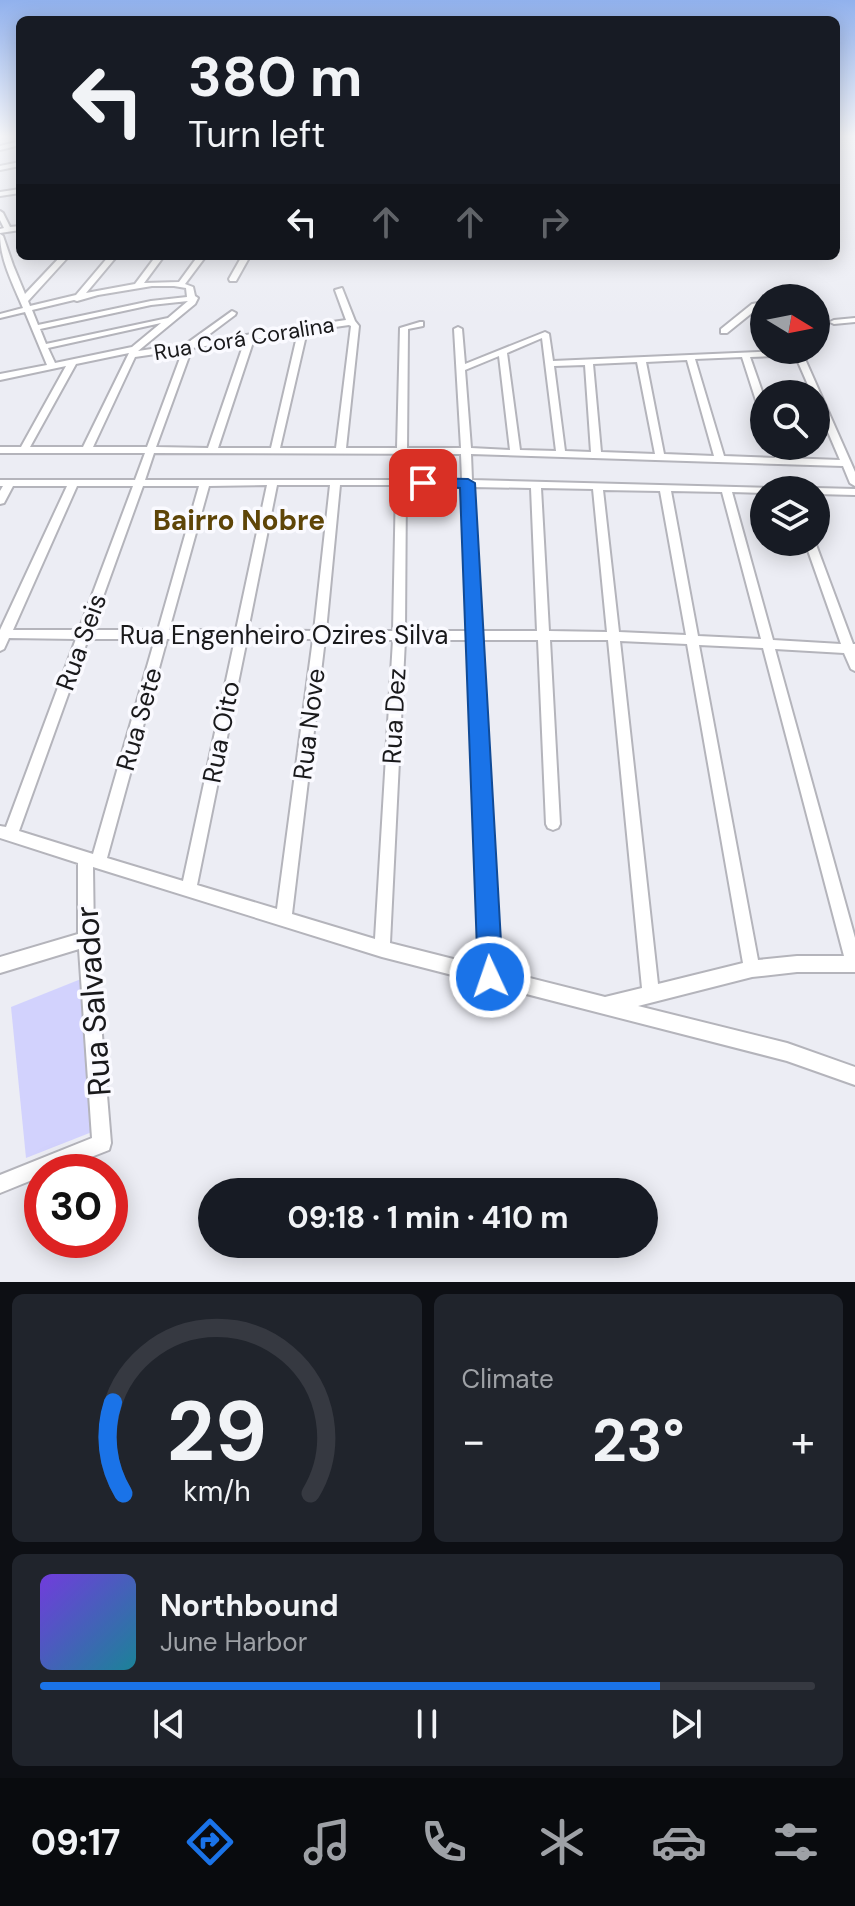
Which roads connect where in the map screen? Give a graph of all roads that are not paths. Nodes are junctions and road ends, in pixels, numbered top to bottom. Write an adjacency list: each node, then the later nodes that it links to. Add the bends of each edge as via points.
1 (0, 213): 2 (street)
2 (3, 232): 9 (street)
3 (16, 259): 9 (street)
4 (61, 260): 15 (street)
5 (110, 260): 16 (street)
6 (157, 260): 11 (street)
7 (200, 260): 12 (street)
8 (244, 260): 10 (street)
9 (9, 265): 15 (street)
10 (233, 279)
11 (138, 285): 12 (street); 16 (street)
12 (185, 285): 14 (street)
13 (339, 290): 24 (street)
14 (194, 298): 21 (street); 26 (street)
15 (25, 299): 17 (street)
16 (77, 299): 17 (street)
17 (29, 309): 20 (street); 26 (street)
18 (750, 310): 29 (street)
19 (232, 313): 32 (street)
20 (0, 316)
21 (169, 319): 31 (street); 34 (street)
22 (855, 320): 23 (street)
23 (834, 322)
24 (353, 324): 27 (street, Rua Corá Coralina); 52 (street)
25 (420, 324): 53 (street, via 404,328)
26 (36, 328): 31 (street)
27 (303, 329): 30 (street, Rua Corá Coralina); 51 (street)
28 (458, 329): 42 (street)
29 (724, 331)
30 (250, 338): 32 (street, Rua Corá Coralina); 50 (street)
31 (43, 347): 41 (street)
32 (188, 347): 34 (street, Rua Corá Coralina); 47 (street, Rua Seis)
33 (503, 351): 40 (street, via 545,334); 42 (street); 55 (street)
34 (133, 352): 38 (street, Rua Corá Coralina); 46 (street)
35 (745, 354): 36 (street); 44 (street); 61 (street, via 800,354)
36 (691, 359): 37 (street); 59 (street)
37 (641, 360): 39 (street); 58 (street)
38 (72, 363): 41 (street, Rua Corá Coralina); 49 (street)
39 (589, 363): 40 (street); 57 (street)
40 (549, 364): 56 (street)
41 (52, 367): 43 (street, Rua Corá Coralina)
42 (461, 369): 54 (street)
43 (5, 376): 45 (street)
44 (754, 380)
45 (0, 391)
46 (87, 449): 47 (street); 49 (street)
47 (152, 449): 50 (street); 65 (street, Rua Seis)
48 (0, 450): 49 (street)
49 (24, 450)
50 (212, 450): 51 (street)
51 (275, 450): 52 (street)
52 (341, 450): 53 (street)
53 (402, 451): 54 (street)
54 (466, 451): 55 (street); 68 (street)
55 (515, 452): 56 (street)
56 (561, 454): 57 (street)
57 (596, 455): 58 (street)
58 (660, 457): 59 (street)
59 (720, 459): 60 (street)
60 (781, 461): 61 (street)
61 (846, 463): 69 (street)
62 (273, 482): 66 (street); 67 (street); 86 (street, Rua Oito)
63 (401, 482): 67 (street); 68 (street); 83 (street, Rua Dez)
64 (73, 483): 65 (street); 70 (street); 88 (street)
65 (140, 483): 66 (street); 81 (street, Rua Seis)
66 (205, 483): 82 (street, Rua Sete)
67 (335, 483): 80 (street, Rua Nove)
68 (468, 483): 71 (street); 84 (street)
69 (855, 483)
70 (5, 484): 78 (street)
71 (536, 486): 72 (street); 85 (street)
72 (598, 486): 73 (street); 87 (street)
73 (665, 488): 74 (street); 89 (street)
74 (726, 489): 75 (street); 90 (street)
75 (750, 490)
76 (830, 491): 77 (street)
77 (855, 492)
78 (0, 501)
79 (815, 556): 91 (street)
80 (320, 634): 83 (street, Rua Engenheiro Ozires Silva); 86 (street, Rua Engenheiro Ozires Silva); 97 (street, Rua Nove)
81 (83, 635): 82 (street, Rua Engenheiro Ozires Silva); 88 (street, Rua Engenheiro Ozires Silva); 94 (street, Rua Seis)
82 (163, 635): 86 (street, Rua Engenheiro Ozires Silva); 95 (street, Rua Sete)
83 (399, 635): 84 (street, Rua Engenheiro Ozires Silva); 99 (street, Rua Dez)
84 (474, 635): 85 (street, Rua Engenheiro Ozires Silva); 103 (street)
85 (545, 635): 87 (street, Rua Engenheiro Ozires Silva); 93 (street)
86 (241, 636): 96 (street, Rua Oito)
87 (616, 636): 89 (street, Rua Engenheiro Ozires Silva); 104 (street)
88 (2, 638)
89 (692, 641): 90 (street, Rua Engenheiro Ozires Silva); 102 (street)
90 (770, 646): 91 (street, Rua Engenheiro Ozires Silva); 100 (street)
91 (852, 649): 92 (street)
92 (855, 666)
93 (553, 824)
94 (5, 833): 95 (street)
95 (91, 861): 96 (street); 98 (street, Rua Salvador)
96 (189, 889): 97 (street)
97 (284, 917): 99 (street)
98 (86, 939): 101 (street); 107 (street, Rua Salvador, via 102,1143)
99 (382, 949): 103 (street)
100 (854, 964): 102 (street)
101 (0, 965)
102 (752, 969): 104 (street)
103 (490, 977): 105 (street)
104 (651, 995): 105 (street)
105 (604, 1006): 106 (street, via 787,1052)
106 (855, 1076)
107 (0, 1184)

